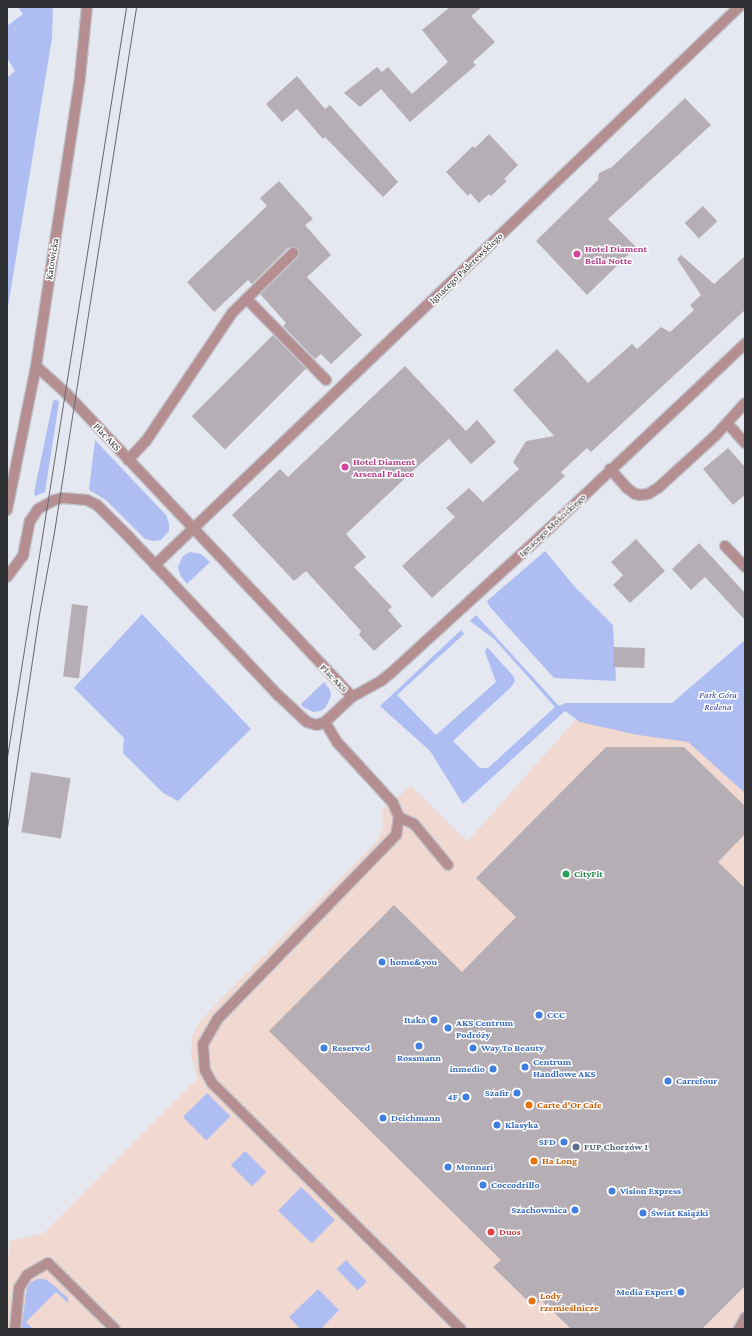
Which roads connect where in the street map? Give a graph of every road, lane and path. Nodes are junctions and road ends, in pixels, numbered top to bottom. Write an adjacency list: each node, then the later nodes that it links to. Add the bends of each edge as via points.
1 (87, 7): 6 (street, Katowicka, via 80,77)
2 (739, 7): 14 (street, Ignacego Paderewskiego)
3 (293, 253): 4 (street)
4 (247, 299): 7 (street); 11 (street, via 232,313 146,441)
5 (745, 344): 12 (street, Ignacego Mościckiego)
6 (36, 366): 11 (street, Plac AKS, via 65,392); 13 (street, Katowicka)
7 (326, 380)
8 (745, 403): 9 (street)
9 (727, 423): 10 (street); 12 (street, via 658,488 648,494 635,494 626,488)
10 (745, 443)
11 (128, 460): 14 (street, Plac AKS)
12 (610, 469): 19 (street, Ignacego Mościckiego, via 540,537 392,672)
13 (7, 510)
14 (193, 528): 16 (street); 19 (street, Plac AKS)
15 (725, 546): 17 (street)
16 (155, 565): 18 (street, via 97,505 87,500 63,498 43,506 34,514 30,521 23,556); 20 (street, via 278,695 307,722 317,725)
17 (745, 567)
18 (7, 577)
19 (352, 697): 20 (street, Plac AKS)
20 (325, 722): 21 (street, via 337,742 393,803)
21 (399, 817): 22 (street, via 414,824); 26 (street, via 396,835 217,1020 203,1044 205,1070 212,1083)
22 (448, 865)
23 (745, 1318): 27 (street)
24 (15, 1329): 25 (street, via 19,1288 27,1275 48,1263)
25 (115, 1329)
26 (461, 1329)
27 (739, 1329)

